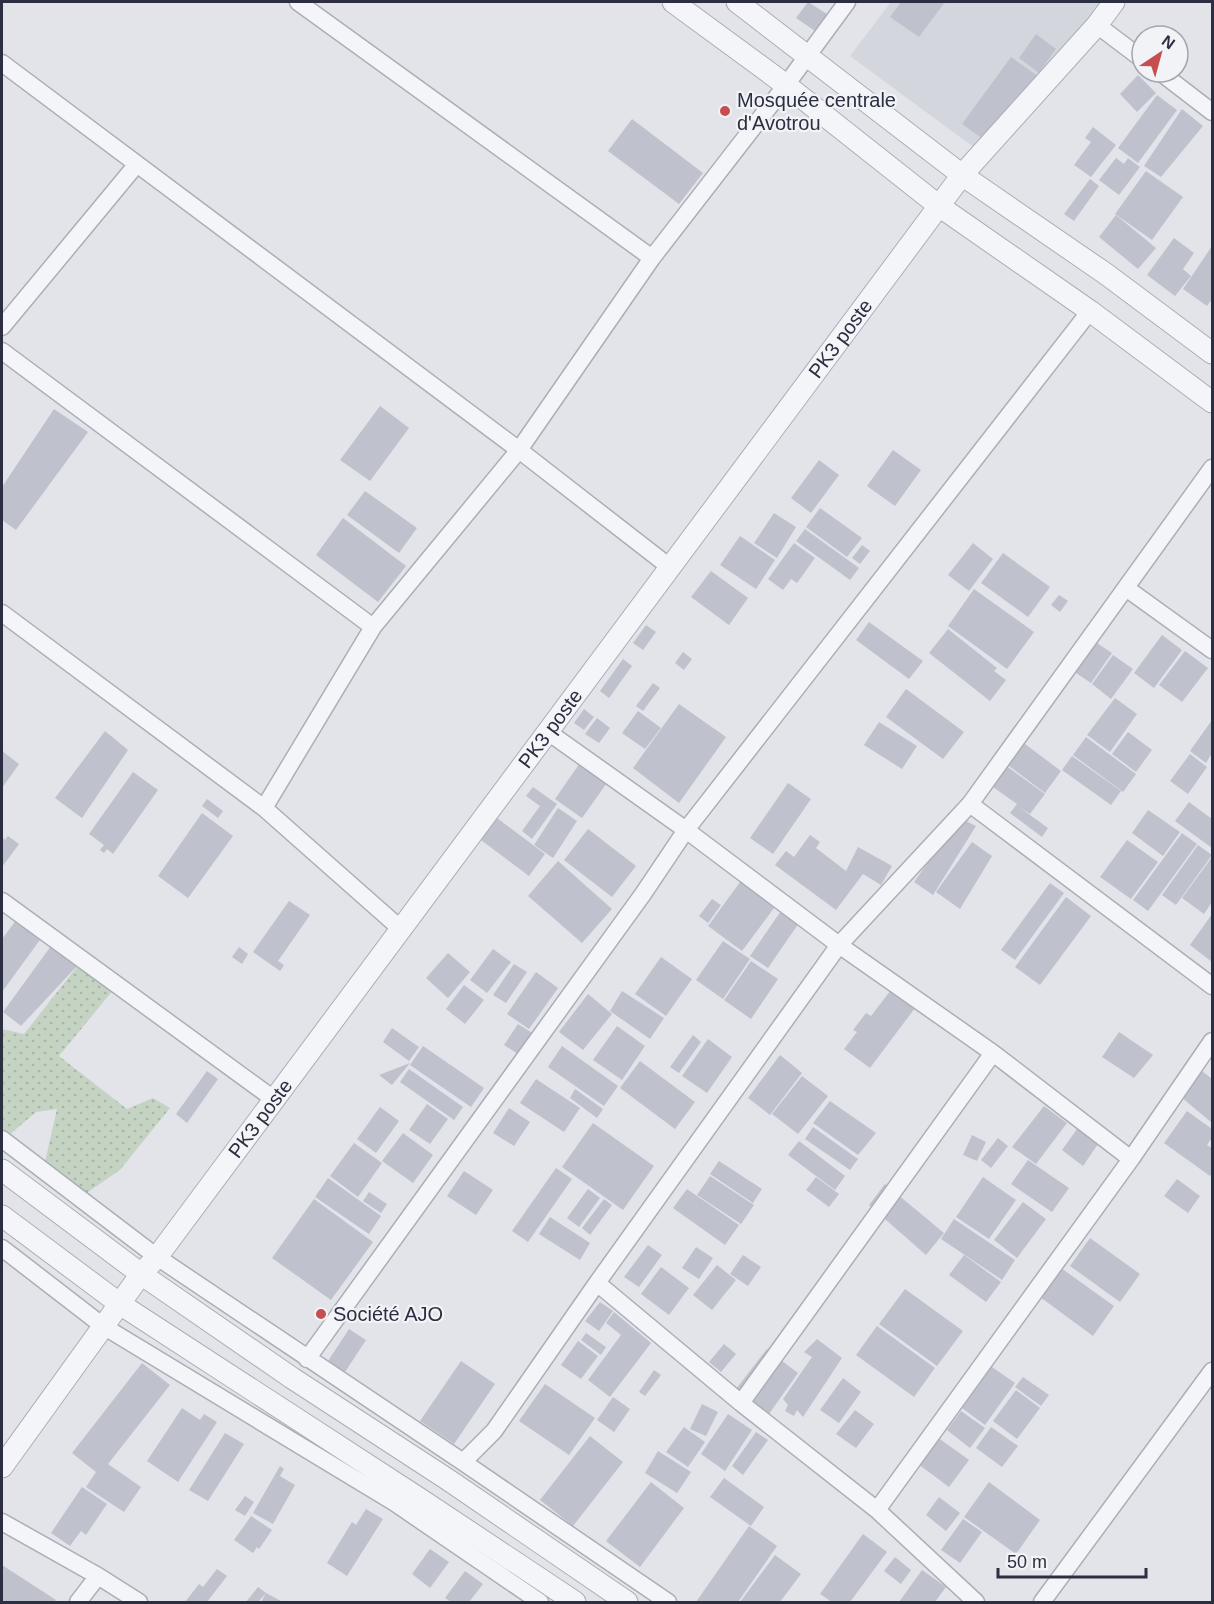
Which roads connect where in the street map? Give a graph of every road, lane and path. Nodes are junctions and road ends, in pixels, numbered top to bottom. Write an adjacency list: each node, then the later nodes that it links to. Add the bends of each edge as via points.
1 (298, 2): 16 (street)
2 (673, 2): 11 (street)
3 (737, 2): 8 (street)
4 (847, 2): 8 (street)
5 (1114, 2): 6 (street, PK3 poste)
6 (1097, 25): 7 (street); 14 (street, PK3 poste)
7 (1130, 50)
8 (809, 55): 11 (street); 14 (street)
9 (2, 63): 13 (street)
10 (1176, 84): 12 (street)
11 (786, 86): 15 (street); 16 (street)
12 (1212, 111)
13 (137, 165): 18 (street); 22 (street)
14 (962, 175): 15 (street, PK3 poste); 20 (street)
15 (939, 206): 17 (street); 24 (street, PK3 poste)
16 (652, 258): 22 (street)
17 (1090, 312): 21 (street); 32 (street)
18 (2, 327)
19 (2, 351): 27 (street)
20 (1212, 353)
21 (1212, 402)
22 (519, 450): 24 (street); 27 (street)
23 (1212, 468): 25 (street)
24 (671, 568): 29 (street, PK3 poste)
25 (1126, 588): 28 (street); 30 (street)
26 (2, 613): 31 (street)
27 (373, 627): 31 (street)
28 (1212, 650)
29 (548, 732): 32 (street); 34 (street, PK3 poste)
30 (970, 804): 35 (street); 36 (street)
31 (264, 808): 34 (street)
32 (686, 830): 35 (street); 50 (street, via 644,894)
33 (2, 901): 39 (street)
34 (402, 930): 39 (street, PK3 poste)
35 (839, 945): 38 (street); 47 (street)
36 (1212, 986)
37 (1212, 1041): 41 (street)
38 (993, 1053): 41 (street); 52 (street)
39 (275, 1100): 45 (street, PK3 poste)
40 (2, 1139): 45 (street)
41 (1131, 1159): 55 (street)
42 (2, 1170): 46 (street)
43 (2, 1216): 48 (street)
44 (2, 1248): 49 (street)
45 (157, 1257): 46 (street, PK3 poste); 50 (street)
46 (141, 1274): 48 (street, PK3 poste); 62 (street)
47 (597, 1283): 52 (street); 53 (street, via 494,1431)
48 (120, 1304): 49 (street, PK3 poste); 61 (street)
49 (103, 1326): 54 (street, PK3 poste); 60 (street, via 395,1503)
50 (307, 1359): 53 (street)
51 (1212, 1371): 65 (street)
52 (741, 1403): 55 (street)
53 (463, 1462): 63 (street)
54 (2, 1467)
55 (877, 1510): 64 (street)
56 (2, 1522): 57 (street)
57 (98, 1576): 58 (street); 59 (street)
58 (78, 1602)
59 (139, 1602)
60 (540, 1602)
61 (575, 1602)
62 (627, 1602)
63 (668, 1602)
64 (976, 1602)
65 (1042, 1602)

